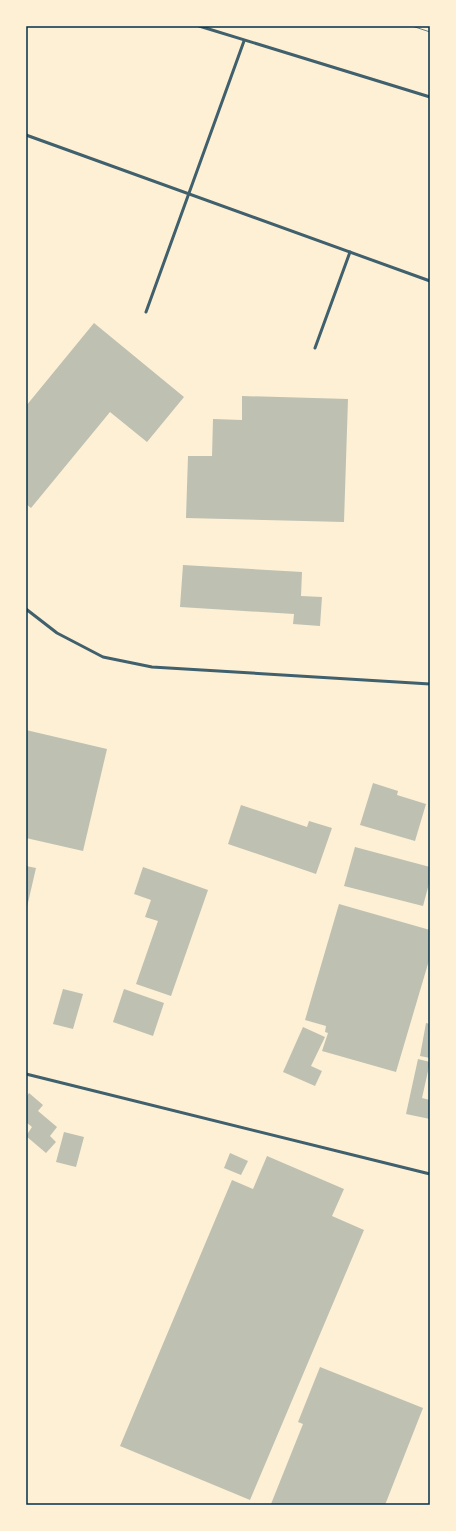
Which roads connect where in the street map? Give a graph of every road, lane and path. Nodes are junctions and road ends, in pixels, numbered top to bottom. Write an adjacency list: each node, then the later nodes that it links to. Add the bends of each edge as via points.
1 (199, 26): 2 (lane)
2 (244, 41): 3 (lane); 5 (lane)
3 (430, 97)
4 (26, 135): 5 (lane)
5 (190, 193): 6 (lane); 8 (lane)
6 (350, 252): 7 (lane); 9 (lane)
7 (430, 281)
8 (146, 312)
9 (316, 348)
10 (26, 609): 11 (lane, via 57,633 103,657 152,668)
11 (430, 684)
12 (26, 1074): 13 (lane)
13 (430, 1174)

